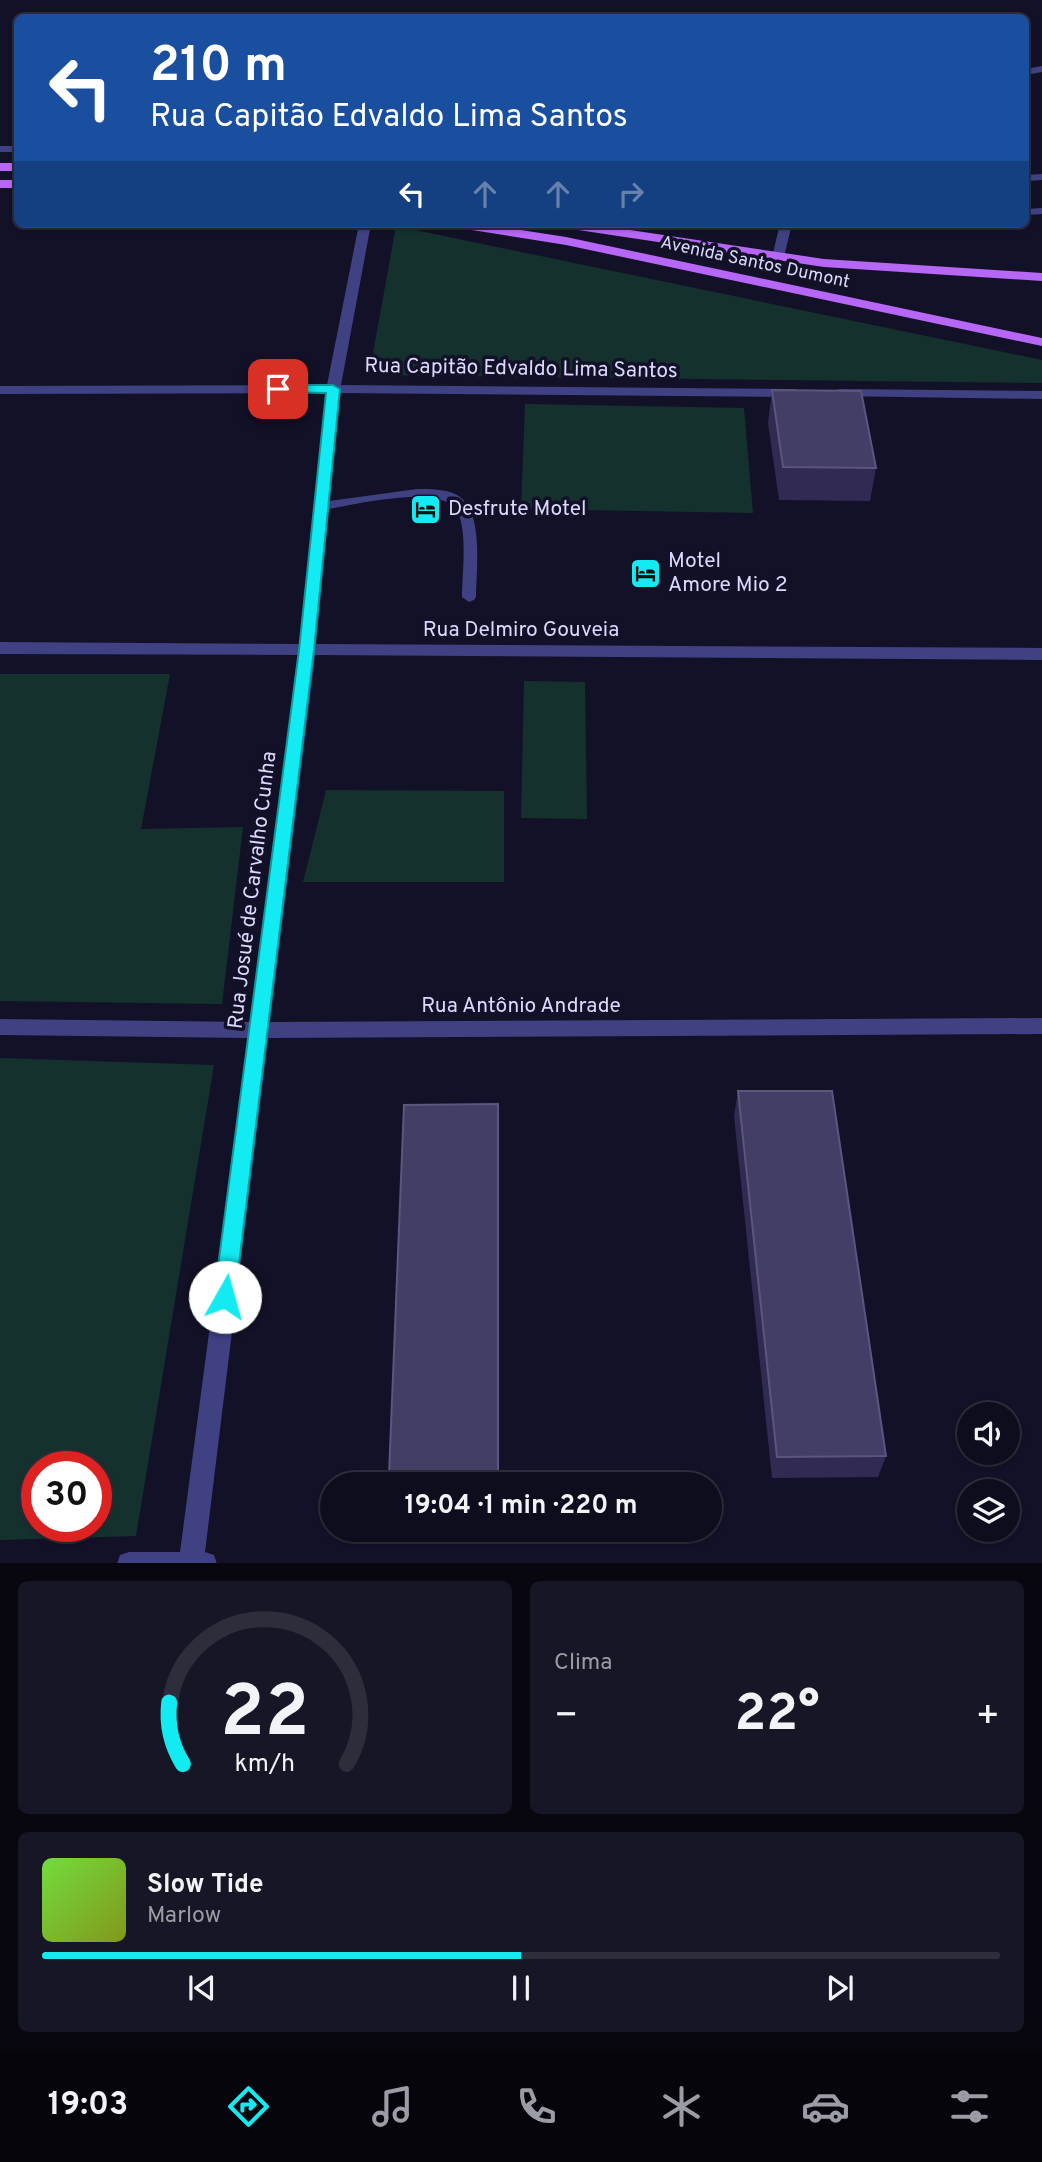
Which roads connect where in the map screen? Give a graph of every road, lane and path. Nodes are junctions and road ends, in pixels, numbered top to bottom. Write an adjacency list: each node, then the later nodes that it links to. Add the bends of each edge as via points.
1 (364, 228): 8 (street, Rua Josué de Carvalho Cunha)
2 (485, 228): 7 (main road, Avenida Santos Dumont, via 566,241)
3 (591, 228): 5 (main road, Avenida Santos Dumont)
4 (785, 228): 5 (lane)
5 (778, 257): 6 (main road, Avenida Santos Dumont)
6 (1042, 277)
7 (1042, 342)
8 (333, 389): 9 (street, Rua Capitão Edvaldo Lima Santos); 10 (street, Rua Capitão Edvaldo Lima Santos); 11 (street, Rua Josué de Carvalho Cunha)
9 (0, 390)
10 (1042, 395)
11 (321, 506): 12 (lane, via 399,495 452,496 467,520); 14 (street, Rua Josué de Carvalho Cunha)
12 (469, 597)
13 (0, 648): 14 (street, Rua Delmiro Gouveia)
14 (307, 650): 15 (street, Rua Delmiro Gouveia); 18 (street, Rua Josué de Carvalho Cunha)
15 (1042, 654)
16 (1042, 1026): 18 (street, Rua Antônio Andrade)
17 (0, 1027): 18 (street, Rua Antônio Andrade)
18 (258, 1030): 20 (street, Rua Josué de Carvalho Cunha)
19 (129, 1563): 20 (street)
20 (191, 1563): 21 (street)
21 (205, 1563)

